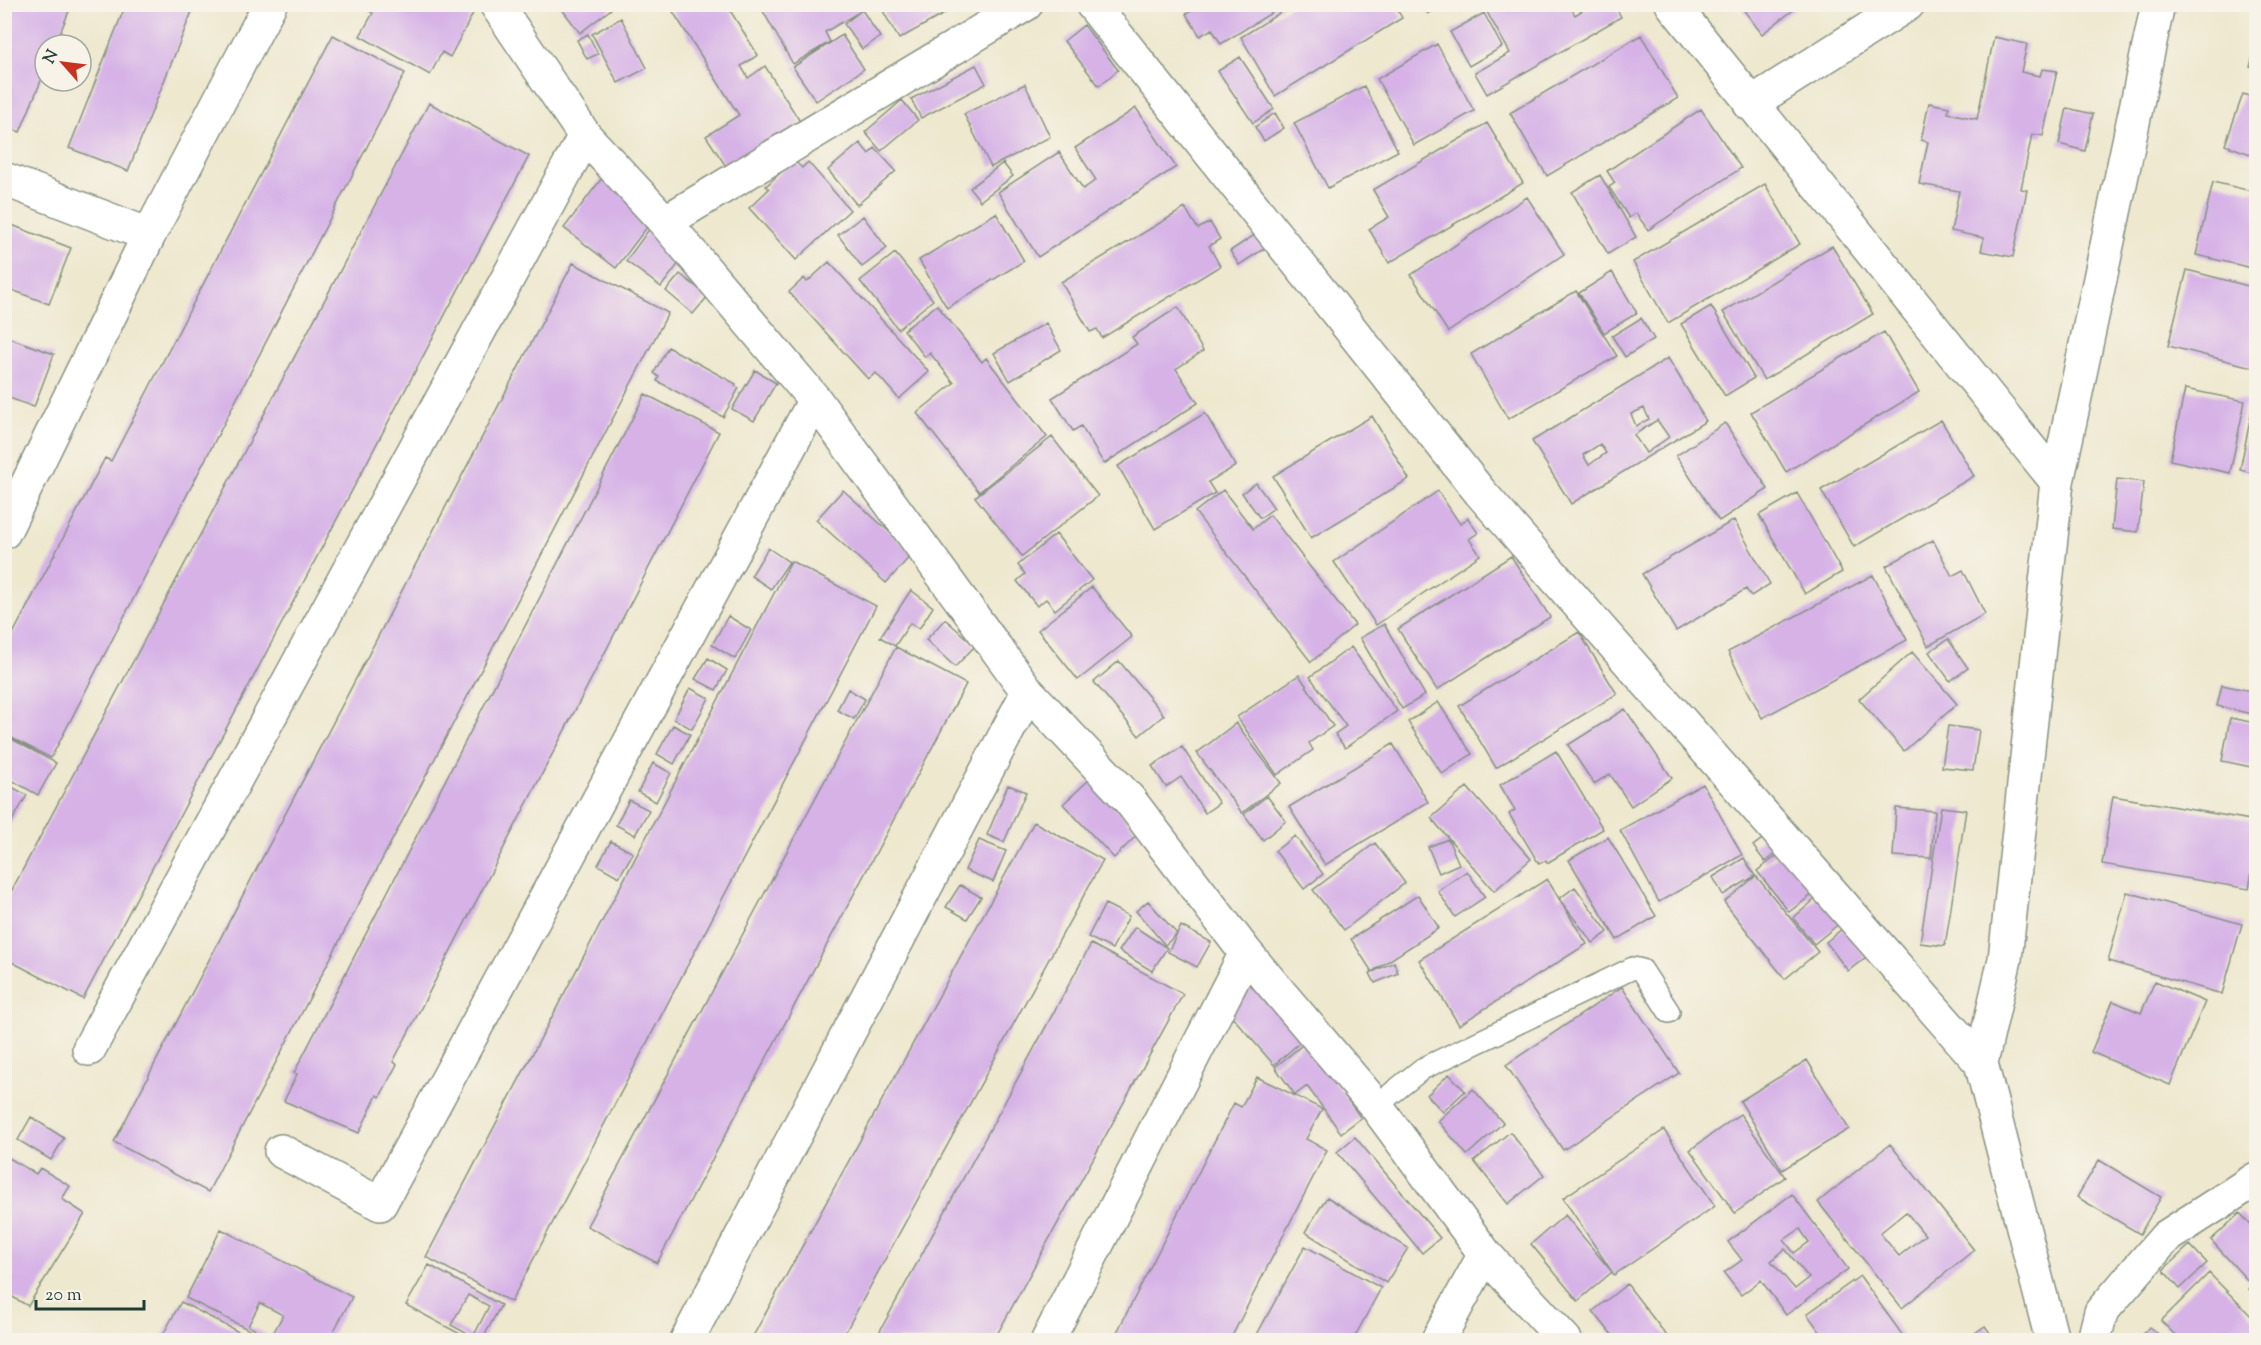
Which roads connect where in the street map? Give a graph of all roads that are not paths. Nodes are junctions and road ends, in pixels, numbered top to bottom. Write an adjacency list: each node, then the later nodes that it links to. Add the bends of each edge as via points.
1 (270, 4): 12 (street)
2 (496, 4): 9 (street)
3 (1026, 4): 11 (street)
4 (1092, 4): 21 (street, via 1480,492)
5 (1672, 4): 8 (street)
6 (1908, 4): 8 (street)
7 (2158, 4): 14 (street)
8 (1750, 104): 14 (street)
9 (585, 136): 11 (street); 20 (street)
10 (4, 178): 12 (street)
11 (665, 222): 13 (street)
12 (149, 235): 15 (street)
13 (815, 400): 17 (street); 23 (street, via 380,1204)
14 (2057, 482): 21 (street, via 2005,959)
15 (12, 499): 16 (street)
16 (4, 532)
17 (1028, 692): 18 (street, via 1128,798); 26 (street)
18 (1246, 953): 22 (street); 27 (street)
19 (1669, 1012): 22 (lane, via 1642,970 1634,968 1422,1069)
20 (89, 1049)
21 (1981, 1063): 30 (street)
22 (1376, 1106): 25 (street)
23 (281, 1151)
24 (2256, 1179): 31 (street, via 2166,1238 2100,1312)
25 (1485, 1254): 28 (street); 29 (street)
26 (687, 1341)
27 (1048, 1341)
28 (1438, 1341)
29 (1565, 1341)
30 (2052, 1341)
31 (2094, 1341)

